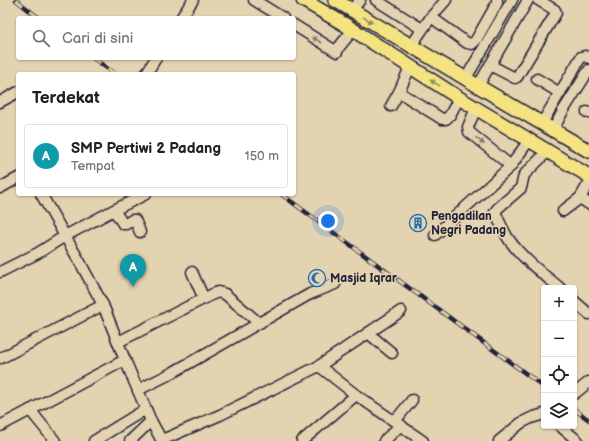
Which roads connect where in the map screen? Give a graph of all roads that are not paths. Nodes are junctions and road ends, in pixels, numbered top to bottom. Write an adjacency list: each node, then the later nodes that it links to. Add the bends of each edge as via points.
1 (193, 0): 12 (street)
2 (254, 0): 13 (street)
3 (303, 0): 17 (main road)
4 (335, 0): 11 (main road)
5 (376, 0): 16 (street)
6 (446, 0): 14 (street)
7 (497, 0): 14 (street, via 498,3 472,44)
8 (511, 0): 25 (street)
9 (528, 0): 21 (street)
10 (538, 0): 21 (street, via 556,13 517,77)
11 (356, 5): 18 (main road, one-way to 18)
12 (182, 16)
13 (280, 16)
14 (431, 18): 16 (street)
15 (296, 26): 17 (street, one-way to 15, via 337,52)
16 (422, 29): 18 (street)
17 (353, 30): 22 (main road)
18 (411, 46): 25 (main road)
19 (589, 58): 30 (street, via 580,57)
20 (155, 60): 24 (street)
21 (490, 65): 27 (street)
22 (410, 67): 28 (street); 31 (main road, one-way to 22)
23 (589, 70): 38 (street)
24 (147, 72)
25 (466, 78): 27 (main road)
26 (537, 79): 30 (street)
27 (478, 86): 32 (main road)
28 (399, 92): 31 (street, via 442,119 450,115); 34 (street)
29 (16, 93): 33 (street)
30 (560, 93): 37 (street)
31 (459, 98): 35 (main road)
32 (505, 101): 36 (main road); 37 (main road)
33 (0, 102)
34 (391, 106)
35 (476, 108): 36 (main road); 42 (street, one-way to 42, via 468,128 469,132)
36 (494, 119): 39 (main road)
37 (542, 123): 38 (main road)
38 (553, 130): 41 (main road)
39 (529, 140): 40 (main road); 42 (street)
40 (548, 151): 43 (main road); 58 (street, via 524,175 521,188 495,212 513,244)
41 (589, 151)
42 (511, 166): 53 (street)
43 (589, 176)
44 (16, 179): 46 (street)
45 (589, 183): 49 (street)
46 (0, 188)
47 (42, 196): 54 (street)
48 (142, 196): 50 (street)
49 (585, 201): 51 (street)
50 (114, 210): 52 (street, via 123,224 135,220); 54 (street)
51 (562, 211)
52 (140, 232)
53 (436, 235)
54 (66, 236): 55 (street); 61 (street)
55 (0, 272)
56 (192, 272): 59 (street)
57 (335, 284): 64 (street, via 310,294)
58 (557, 285)
59 (204, 299): 64 (street, via 218,292 225,294); 66 (street)
60 (577, 304): 63 (street)
61 (103, 305): 66 (street); 68 (street)
62 (402, 311): 65 (street)
63 (589, 314)
64 (259, 323): 72 (street)
65 (368, 333): 67 (street); 70 (street)
66 (118, 342): 69 (street)
67 (392, 353)
68 (1, 358)
69 (125, 360): 72 (street); 76 (street)
70 (319, 366): 74 (street); 86 (street)
71 (589, 382): 73 (street)
72 (138, 390): 77 (street)
73 (575, 393)
74 (356, 395): 80 (street); 87 (street)
75 (412, 400): 80 (street)
76 (30, 410): 81 (street); 83 (street)
77 (146, 410): 79 (street); 84 (street)
78 (541, 415): 90 (street, via 521,423)
79 (151, 421): 85 (street); 86 (street)
80 (398, 423): 88 (street); 89 (street)
81 (0, 426)
82 (564, 429): 91 (street)
83 (55, 441)
84 (94, 441)
85 (130, 441)
86 (162, 441)
87 (302, 441)
88 (384, 441)
89 (423, 441)
90 (499, 441)
91 (578, 441)

